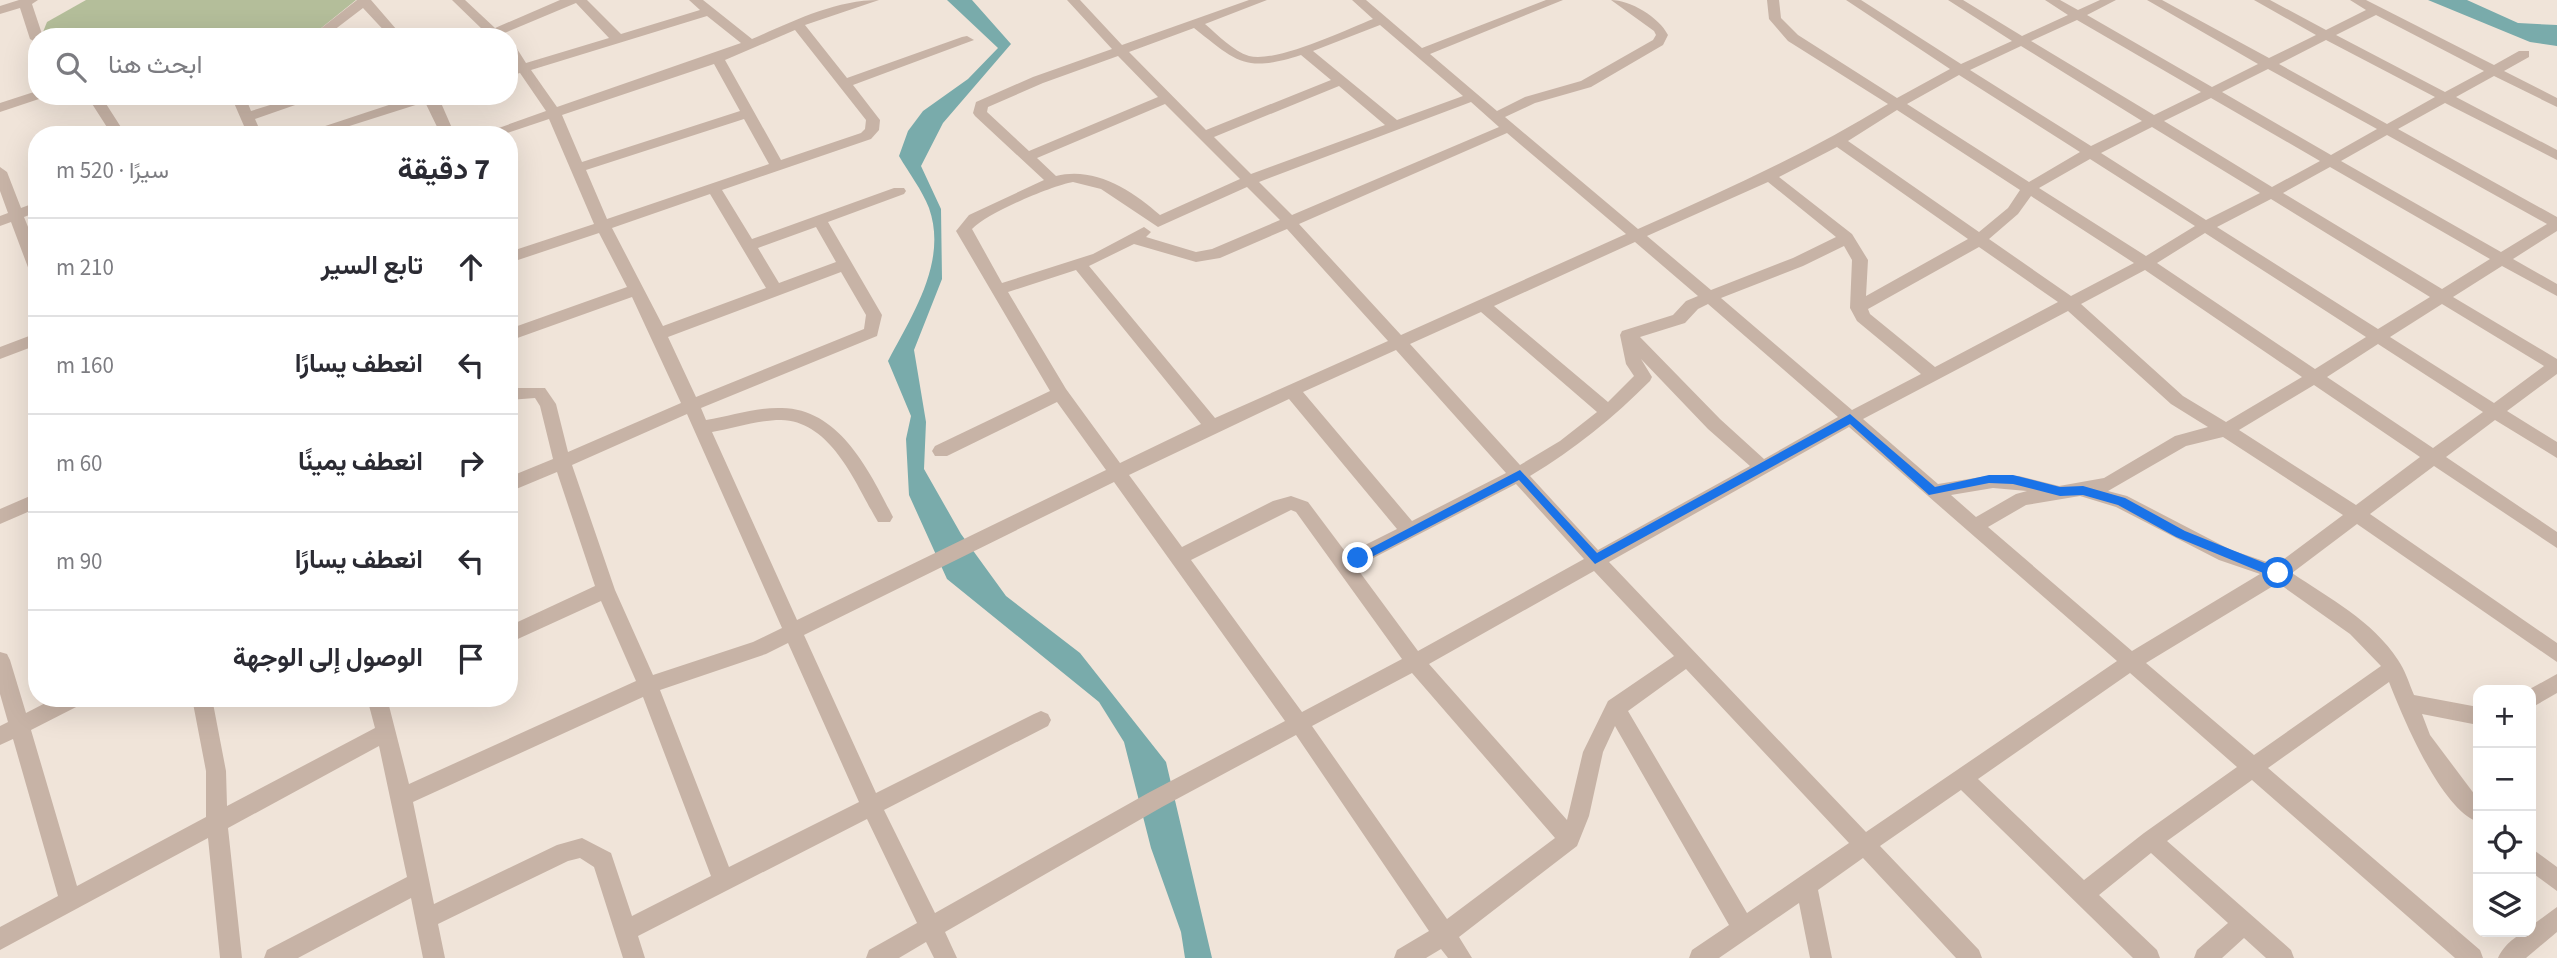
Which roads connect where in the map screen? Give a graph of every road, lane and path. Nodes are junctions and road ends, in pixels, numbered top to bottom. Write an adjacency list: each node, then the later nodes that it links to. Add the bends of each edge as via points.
1 (364, 0): 31 (street); 32 (street)
2 (458, 0): 33 (street)
3 (571, 0): 34 (street)
4 (580, 0): 36 (street)
5 (695, 0): 24 (street)
6 (812, 0): 25 (street)
7 (873, 0): 25 (street)
8 (1557, 0): 42 (street)
9 (1618, 0): 69 (street, via 1659,29 1658,42 1586,84 1530,100)
10 (1773, 0): 58 (street, via 1775,19 1786,34)
11 (1852, 0): 48 (street)
12 (1954, 0): 38 (street)
13 (2051, 0): 26 (street)
14 (2110, 0): 26 (street)
15 (2153, 0): 46 (street)
16 (2260, 0): 35 (street)
17 (2356, 0): 23 (street)
18 (29, 1): 22 (street); 30 (street)
19 (1257, 1): 29 (street)
20 (1080, 2): 41 (street)
21 (1368, 2): 27 (street)
22 (0, 10)
23 (2376, 10): 35 (street); 50 (street)
24 (708, 12): 36 (street); 39 (street)
25 (828, 12): 28 (street)
26 (2076, 15): 38 (street); 53 (street)
27 (1381, 20): 40 (street); 42 (street)
28 (797, 23): 39 (street); 52 (street)
29 (1197, 24): 40 (street, via 1239,56 1254,61); 41 (street)
30 (35, 28)
31 (328, 28)
32 (389, 28)
33 (484, 28)
34 (510, 28)
35 (2326, 35): 46 (street); 56 (street)
36 (618, 39): 47 (street)
37 (967, 40): 52 (street)
38 (2023, 40): 48 (street); 68 (street)
39 (750, 44): 45 (street)
40 (1303, 50): 51 (street)
41 (1120, 52): 57 (street); 81 (street, via 981,105 980,113)
42 (1420, 53): 54 (street)
43 (2524, 54): 50 (street)
44 (518, 58): 47 (street)
45 (718, 58): 66 (street); 67 (street)
46 (2270, 64): 53 (street); 76 (street)
47 (526, 67): 49 (street); 66 (street)
48 (1960, 68): 58 (street); 79 (street)
49 (518, 69)
50 (2492, 71): 56 (street); 59 (street)
51 (1340, 81): 75 (street); 77 (street)
52 (844, 84): 83 (street, via 873,120 872,130 855,141)
53 (2213, 94): 68 (street); 82 (street)
54 (1472, 97): 69 (street); 75 (street)
55 (28, 98): 65 (street)
56 (2446, 98): 76 (street); 80 (street)
57 (1166, 99): 77 (street); 81 (street)
58 (1898, 103): 78 (street); 90 (street)
59 (2557, 103)
60 (100, 105): 70 (street)
61 (242, 105): 71 (street)
62 (295, 105): 71 (street)
63 (400, 105): 72 (street)
64 (433, 105): 73 (street)
65 (0, 108)
66 (554, 113): 74 (street); 84 (street)
67 (748, 113): 83 (street); 84 (street)
68 (2155, 122): 79 (street); 92 (street)
69 (1502, 123): 100 (street); 102 (street)
70 (113, 126)
71 (252, 126)
72 (334, 126)
73 (443, 126)
74 (514, 126)
75 (1396, 127): 87 (street)
76 (2389, 128): 82 (street); 98 (street)
77 (1205, 136): 87 (street)
78 (1838, 141): 86 (street); 105 (street)
79 (2091, 152): 90 (street); 101 (street)
80 (2557, 156)
81 (1027, 157): 88 (street)
82 (2329, 160): 92 (street); 109 (street)
83 (776, 166): 89 (street)
84 (578, 168): 99 (street)
85 (0, 172): 94 (street)
86 (1769, 176): 102 (street); 103 (street)
87 (1250, 180): 97 (street); 100 (street)
88 (1054, 182): 97 (street, via 1090,179 1139,205); 114 (street, via 964,227)
89 (713, 187): 99 (street); 107 (street)
90 (2029, 188): 105 (street, via 2013,211); 110 (street)
91 (899, 191): 95 (street)
92 (2272, 193): 101 (street); 118 (street)
93 (28, 211): 94 (street)
94 (16, 215): 96 (street); 106 (street)
95 (819, 220): 107 (street); 111 (street)
96 (0, 221)
97 (1158, 222): 104 (street)
98 (2557, 223): 109 (street)
99 (602, 224): 108 (street); 113 (street)
100 (1291, 224): 104 (street, via 1205,256); 127 (street)
101 (2206, 226): 110 (street); 125 (street)
102 (1637, 236): 117 (street); 120 (street)
103 (1847, 238): 117 (street); 121 (street, via 1860,260)
104 (1135, 239): 112 (street)
105 (1979, 240): 119 (street); 121 (street)
106 (28, 246)
107 (749, 246): 116 (street)
108 (518, 255)
109 (2501, 257): 115 (street); 118 (street)
110 (2146, 263): 119 (street); 131 (street)
111 (844, 265): 116 (street); 135 (street, via 874,315 871,332)
112 (1080, 265): 114 (street); 139 (street)
113 (638, 289): 122 (street); 123 (street)
114 (997, 290): 134 (street)
115 (2557, 290)
116 (776, 291): 123 (street)
117 (1709, 297): 124 (street, via 1692,305 1679,319); 138 (street)
118 (2438, 297): 125 (street); 129 (street)
119 (2070, 303): 130 (street); 141 (street, via 2178,400)
120 (1483, 305): 127 (street); 137 (street)
121 (1858, 308): 130 (street, via 1880,333)
122 (518, 332)
123 (659, 334): 135 (street)
124 (1628, 335): 137 (street, via 1634,364 1644,377); 146 (street)
125 (2377, 335): 131 (street); 136 (street)
126 (28, 342): 128 (street)
127 (1400, 344): 132 (street); 148 (street)
128 (0, 353)
129 (2557, 366): 136 (street)
130 (1934, 375): 138 (street)
131 (2312, 377): 141 (street); 144 (street)
132 (1291, 390): 139 (street); 158 (street)
133 (518, 392): 145 (street, via 544,396)
134 (1060, 394): 142 (street); 147 (street)
135 (690, 406): 140 (street); 145 (street)
136 (2497, 411): 143 (street); 144 (street)
137 (1608, 412): 148 (street, via 1566,446)
138 (1850, 418): 146 (street); 151 (street)
139 (1212, 426): 147 (street)
140 (700, 428): 156 (street, via 783,414 809,419 835,439); 166 (street)
141 (2227, 429): 150 (street, via 2181,441 2119,480); 154 (street)
142 (941, 451)
143 (2557, 451)
144 (2432, 458): 154 (street); 159 (street)
145 (562, 462): 149 (street); 164 (street)
146 (1762, 467): 161 (street)
147 (1115, 472): 160 (street); 166 (street)
148 (1520, 474): 158 (street); 161 (street)
149 (518, 481)
150 (2083, 491): 152 (street); 163 (street, via 2121,501 2192,539)
151 (1933, 492): 152 (street, via 1989,479); 157 (street)
152 (2060, 492): 157 (street, via 2021,499)
153 (28, 504): 155 (street)
154 (2358, 514): 163 (street); 167 (street)
155 (0, 517)
156 (884, 517)
157 (1973, 527): 171 (street)
158 (1410, 532): 162 (street)
159 (2557, 541)
160 (1178, 558): 162 (street, via 1290,503 1301,507); 183 (street)
161 (1595, 559): 168 (street); 170 (street)
162 (1345, 564): 170 (street)
163 (2278, 573): 171 (street); 172 (street, via 2357,628)
164 (606, 590): 165 (street); 174 (street)
165 (518, 631)
166 (792, 633): 174 (street); 189 (street)
167 (2557, 654)
168 (1688, 658): 180 (street); 194 (street)
169 (0, 660): 184 (street)
170 (1415, 662): 183 (street); 192 (street)
171 (2131, 662): 186 (street); 187 (street)
172 (2393, 668): 176 (street); 186 (street)
173 (2557, 683): 175 (street)
174 (648, 685): 188 (street); 196 (street)
175 (2536, 696)
176 (2409, 703): 181 (street); 190 (street, via 2422,740)
177 (57, 707): 184 (street)
178 (204, 707): 191 (street, via 216,771)
179 (379, 707): 185 (street)
180 (1615, 707): 192 (street, via 1596,740 1580,817); 206 (street)
181 (2473, 715)
182 (1041, 720): 189 (street)
183 (1300, 725): 205 (street); 208 (street)
184 (9, 731): 201 (street)
185 (386, 732): 188 (street); 191 (street)
186 (2255, 767): 193 (street); 224 (street)
187 (1963, 778): 194 (street); 200 (street)
188 (402, 797): 198 (street)
189 (871, 806): 196 (street); 205 (street)
190 (2477, 811)
191 (217, 824): 201 (street); 210 (street)
192 (1570, 839): 208 (street)
193 (2151, 840): 200 (street); 204 (street)
194 (1863, 844): 199 (street); 220 (street)
195 (2536, 862): 197 (street)
196 (724, 880): 207 (street)
197 (2557, 881)
198 (418, 882): 203 (street); 211 (street)
199 (1807, 884): 206 (street); 219 (street)
200 (2084, 894): 221 (street)
201 (70, 899): 209 (street)
202 (2557, 918): 225 (street)
203 (426, 919): 207 (street, via 582,848 603,860); 212 (street)
204 (2245, 922): 222 (street); 223 (street)
205 (930, 927): 214 (street); 215 (street)
206 (1743, 928): 218 (street)
207 (626, 930): 213 (street)
208 (1444, 934): 216 (street); 217 (street)
209 (0, 939)
210 (231, 958)
211 (275, 958)
212 (434, 958)
213 (634, 958)
214 (877, 958)
215 (946, 958)
216 (1405, 958)
217 (1461, 958)
218 (1699, 958)
219 (1821, 958)
220 (1971, 958)
221 (2149, 958)
222 (2205, 958)
223 (2283, 958)
224 (2472, 958)
225 (2509, 958)

